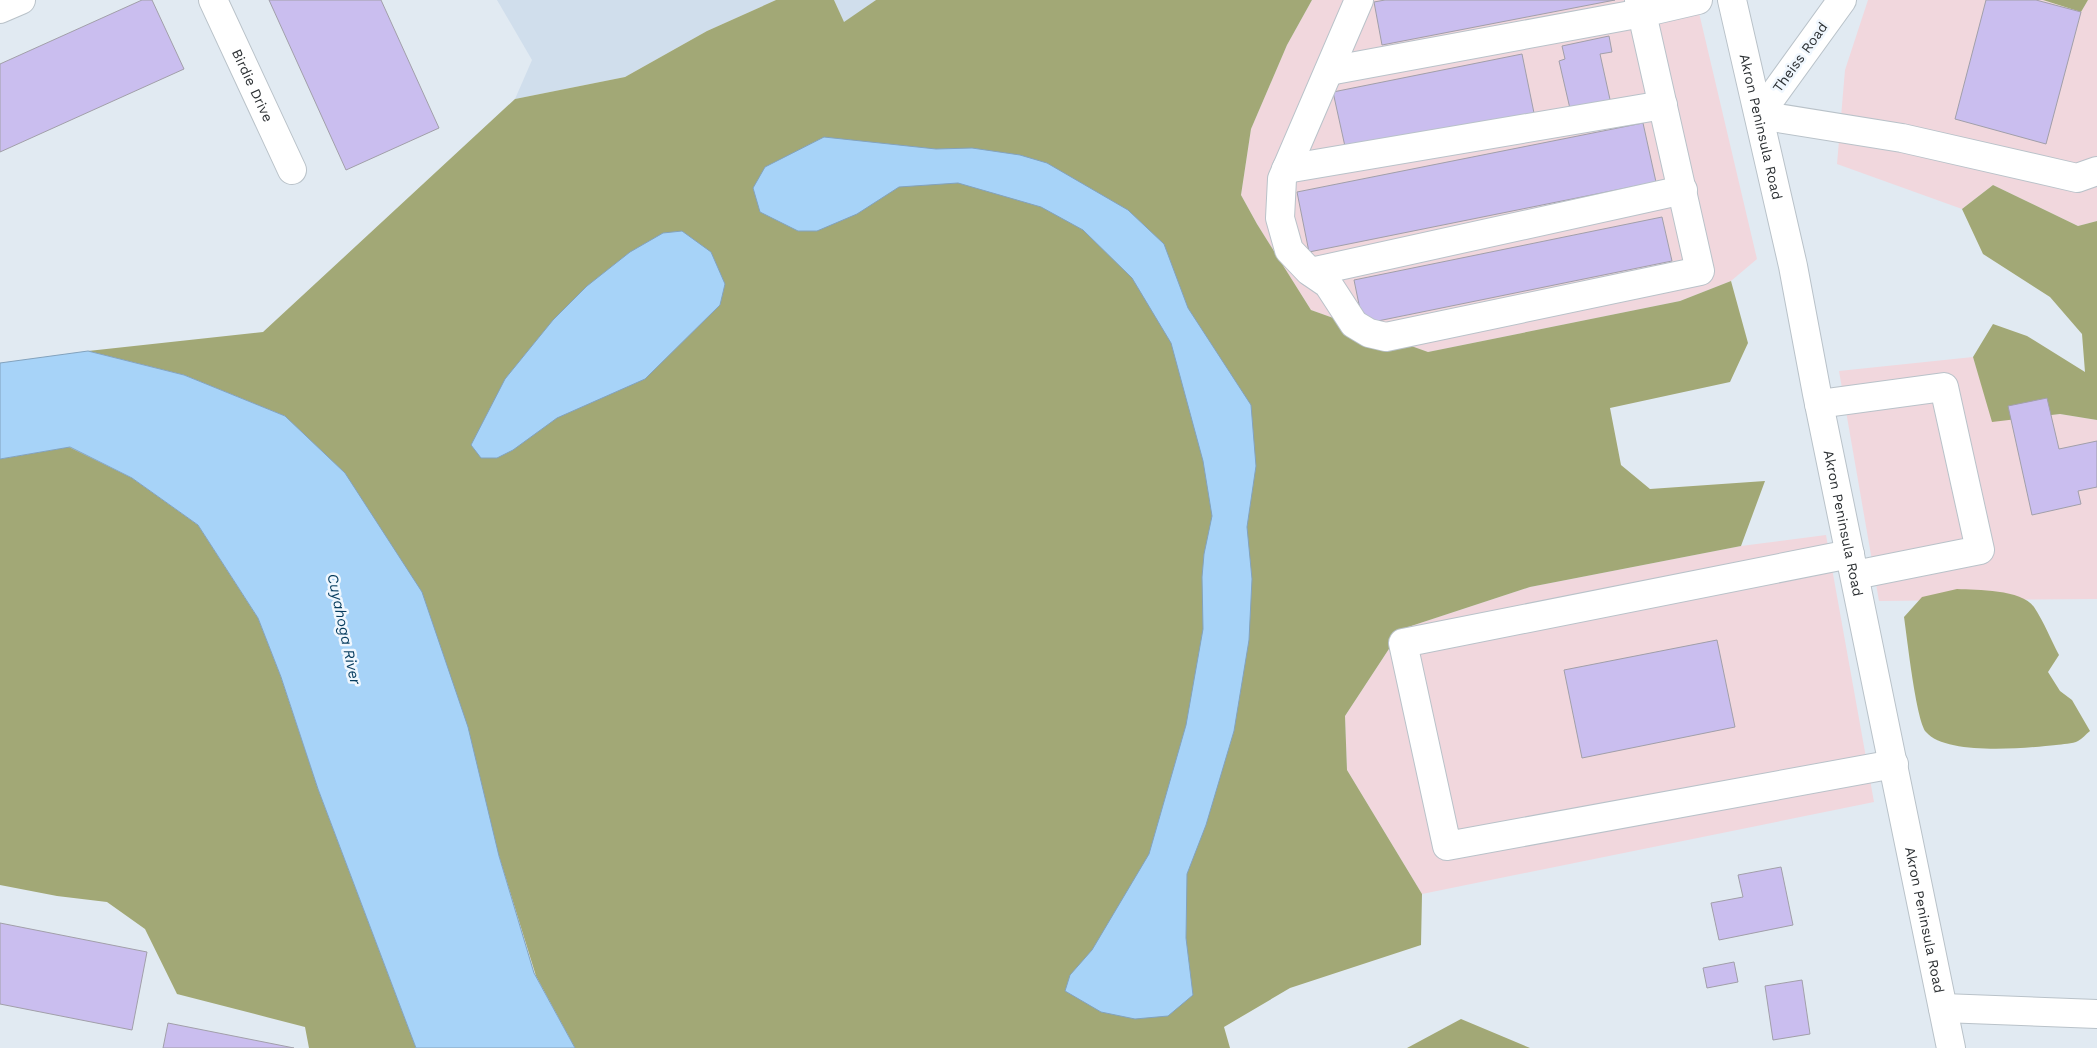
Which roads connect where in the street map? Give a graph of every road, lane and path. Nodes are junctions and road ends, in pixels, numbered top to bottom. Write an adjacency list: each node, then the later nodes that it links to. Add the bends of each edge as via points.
1 (21, 0): 8 (street)
2 (213, 0): 13 (street, Birdie Drive)
3 (1359, 0): 9 (street)
4 (1698, 0): 7 (street)
5 (1732, 0): 11 (street, Akron Peninsula Road)
6 (1842, 0): 11 (street, Theiss Road)
7 (1641, 6): 9 (street); 10 (street)
8 (0, 10)
9 (1329, 71): 12 (street)
10 (1664, 105): 12 (street); 15 (street)
11 (1759, 115): 14 (street, via 1902,138 2077,178); 17 (street, Akron Peninsula Road, via 1793,266)
12 (1286, 169): 16 (street, via 1282,179 1280,218 1289,250)
13 (292, 170)
14 (2097, 171)
15 (1683, 190): 16 (street); 16 (street, via 1700,271 1386,337 1369,334 1354,324 1328,284)
16 (1311, 272)
17 (1819, 404): 18 (street, Akron Peninsula Road); 18 (street, via 1944,387 1980,550)
18 (1852, 565): 19 (street, Akron Peninsula Road); 19 (street, via 1403,643 1447,846)
19 (1894, 764): 20 (street, Akron Peninsula Road)
20 (1943, 1008): 21 (street); 22 (street, Akron Peninsula Road)
21 (2097, 1014)
22 (1951, 1048)

